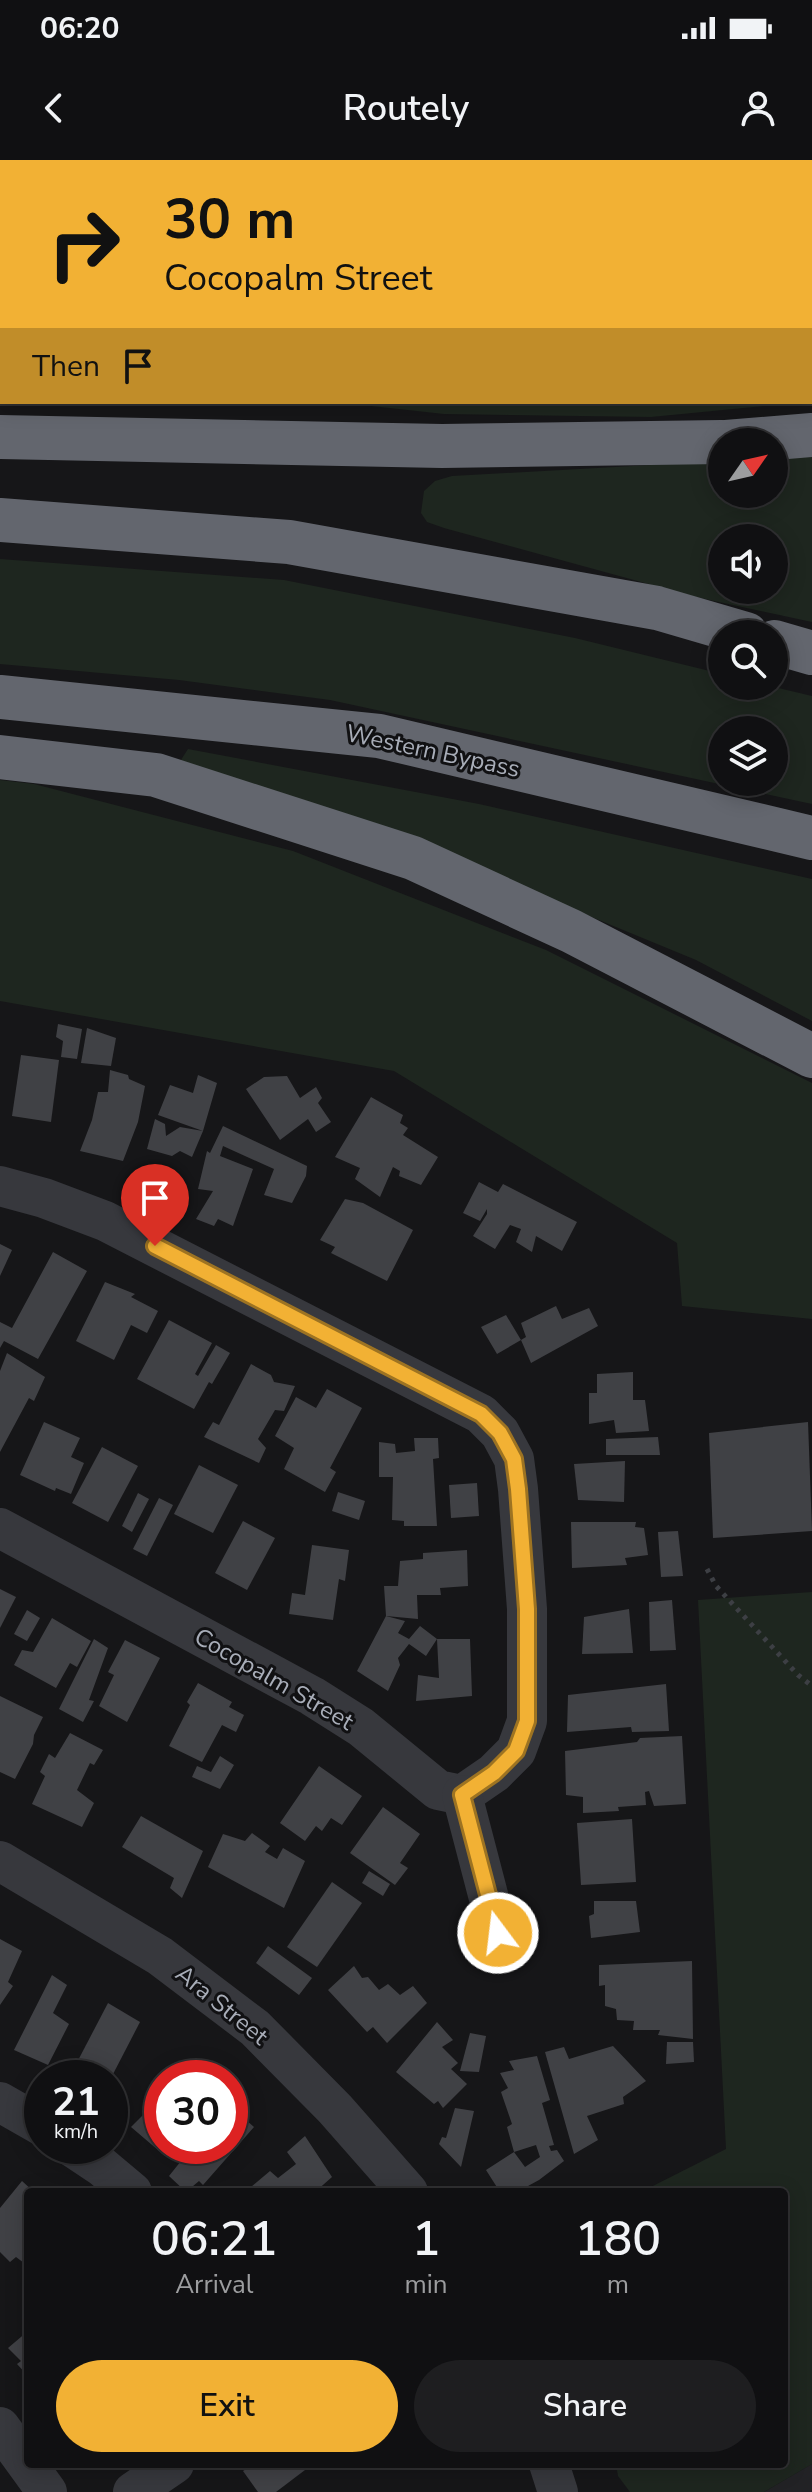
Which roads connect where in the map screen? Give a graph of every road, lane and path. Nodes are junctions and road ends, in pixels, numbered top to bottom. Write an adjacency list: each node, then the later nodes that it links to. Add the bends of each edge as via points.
1 (812, 435): 3 (highway)
2 (0, 437): 4 (highway, via 442,446)
3 (788, 437)
4 (708, 442)
5 (0, 520): 6 (highway, via 289,542 657,608)
6 (708, 623)
7 (788, 646): 8 (highway)
8 (812, 653)
9 (0, 697): 11 (highway, Western Bypass, via 379,736)
10 (0, 757): 12 (highway, via 156,775 413,858 571,931)
11 (812, 838)
12 (812, 1056)
13 (0, 1186): 17 (street, via 105,1221 481,1414 500,1433 514,1459 518,1489 527,1609 527,1721 516,1751)
14 (0, 1528): 17 (street, Cocopalm Street, via 312,1696 361,1727 438,1790)
15 (707, 1569): 16 (path, via 716,1586)
16 (812, 1686)
17 (462, 1795): 19 (street)
18 (0, 1861): 24 (street, Ara Street, via 160,1956 255,2028)
19 (498, 1933)
20 (0, 2102): 21 (street)
21 (24, 2116)
22 (95, 2164): 23 (street)
23 (127, 2188)
24 (404, 2188)
25 (0, 2427): 26 (street)
26 (24, 2460)
27 (30, 2468): 30 (street)
28 (168, 2468): 31 (street)
29 (550, 2468): 32 (street)
30 (47, 2492)
31 (133, 2492)
32 (558, 2492)

